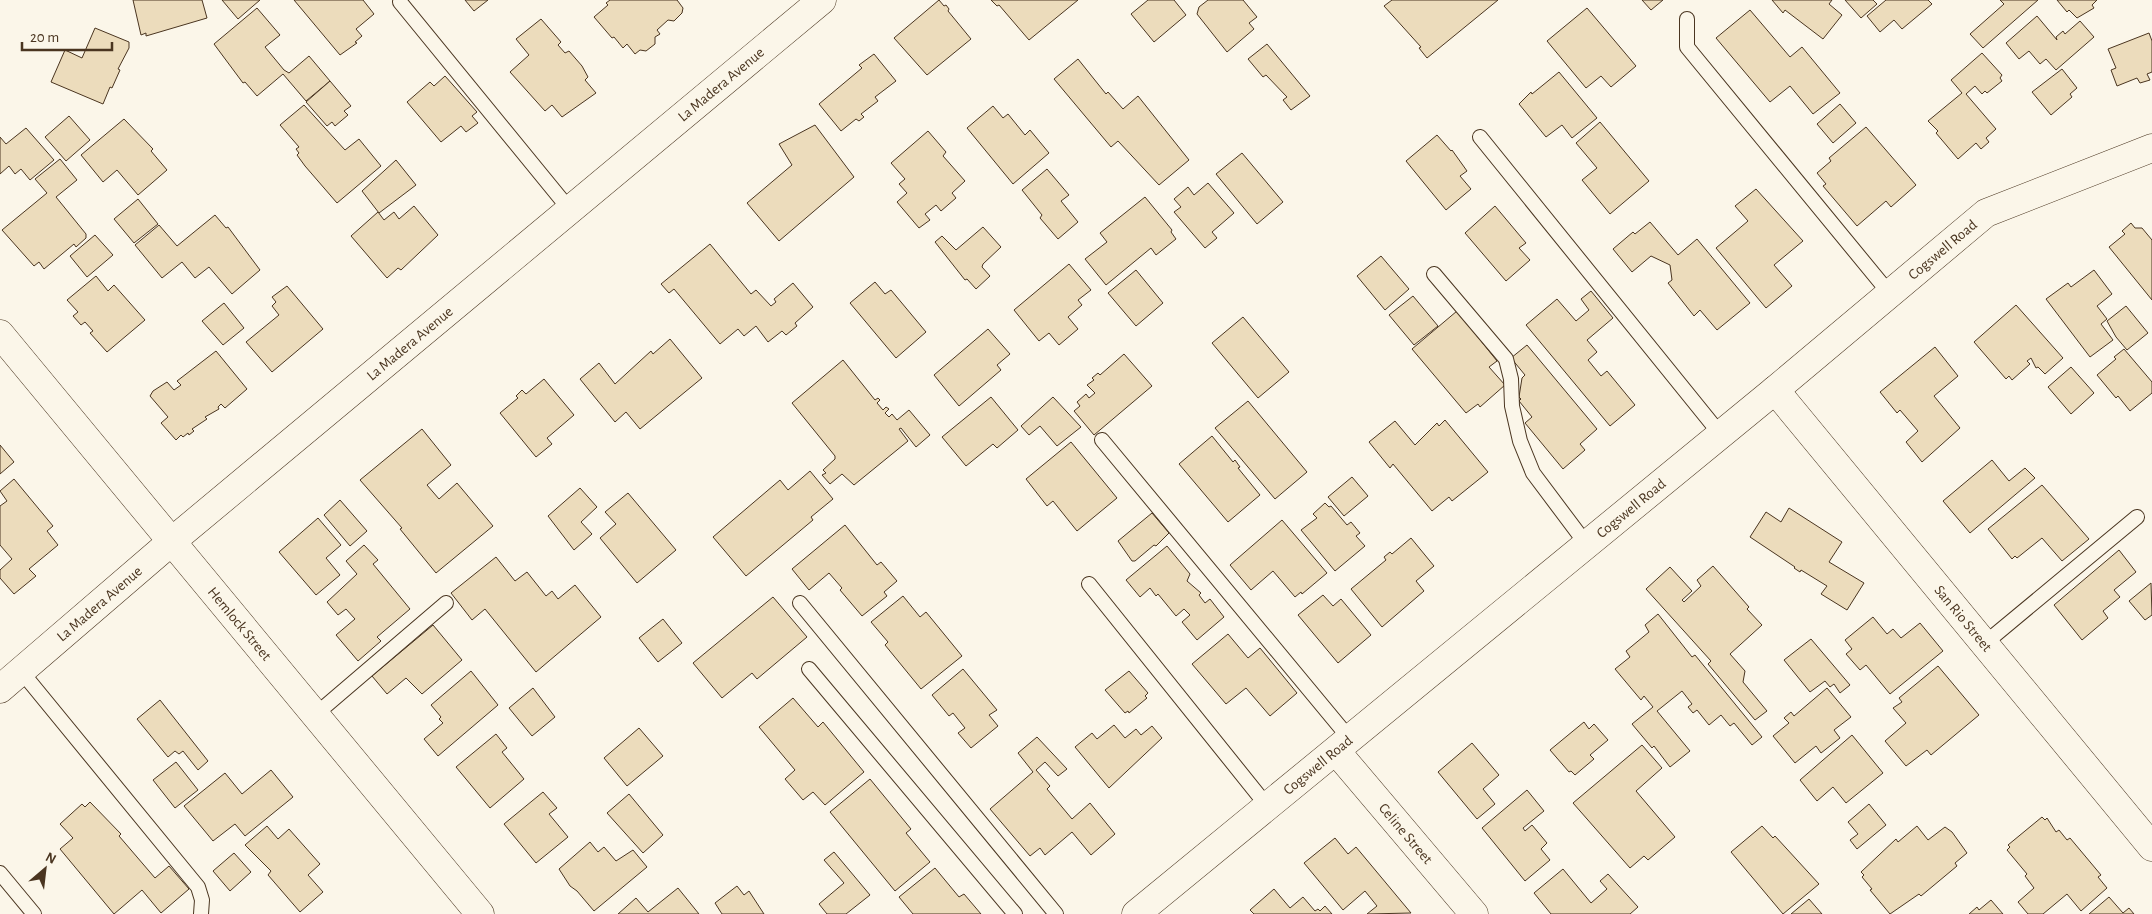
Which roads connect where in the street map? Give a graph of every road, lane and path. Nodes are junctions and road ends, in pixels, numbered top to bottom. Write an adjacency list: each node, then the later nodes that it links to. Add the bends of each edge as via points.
1 (822, 0): 6 (street, La Madera Avenue)
2 (400, 2): 6 (lane)
3 (1687, 19): 8 (lane, via 1687,47)
4 (1480, 137): 11 (lane)
5 (2152, 148): 8 (street, Cogswell Road, via 1986,213)
6 (570, 210): 14 (street, La Madera Avenue)
7 (1434, 274): 15 (lane, via 1506,359 1520,441 1533,473)
8 (1890, 294): 10 (street, Cogswell Road)
9 (0, 334): 14 (street, Hemlock Street)
10 (1776, 390): 11 (street, Cogswell Road); 19 (street, San Rio Street)
11 (1721, 435): 15 (street, Cogswell Road)
12 (1102, 440): 24 (lane)
13 (2137, 517): 19 (lane)
14 (171, 542): 21 (street, La Madera Avenue); 23 (street, Hemlock Street)
15 (1587, 545): 24 (street, Cogswell Road)
16 (1089, 584): 25 (lane)
17 (800, 602): 32 (lane)
18 (446, 603): 23 (lane)
19 (1984, 644): 26 (street, San Rio Street)
20 (810, 669): 31 (lane)
21 (21, 672): 22 (street, La Madera Avenue); 29 (lane, via 198,887 202,900)
22 (0, 689)
23 (314, 715): 30 (street, Hemlock Street)
24 (1343, 745): 25 (street, Cogswell Road); 34 (street, Celine Street)
25 (1268, 807): 33 (street, Cogswell Road)
26 (2152, 847)
27 (0, 873): 28 (lane)
28 (34, 914)
29 (201, 914)
30 (480, 914)
31 (1015, 914)
32 (1056, 914)
33 (1136, 914)
34 (1474, 914)

